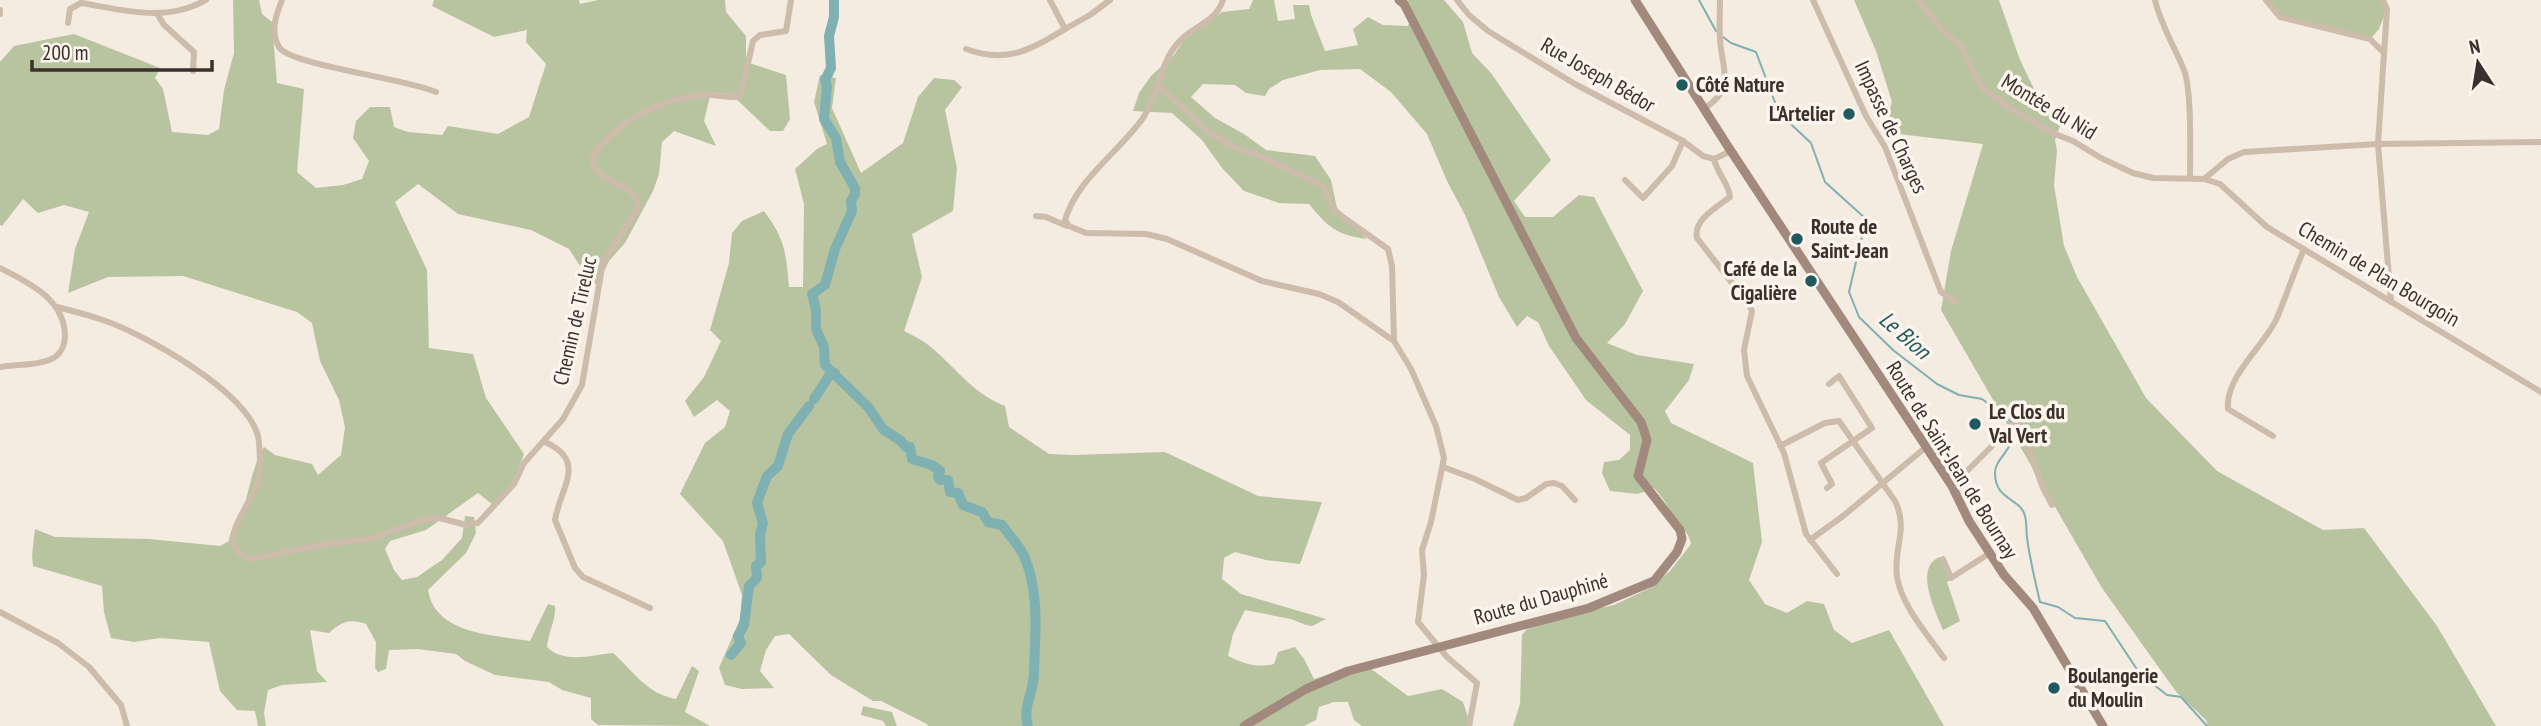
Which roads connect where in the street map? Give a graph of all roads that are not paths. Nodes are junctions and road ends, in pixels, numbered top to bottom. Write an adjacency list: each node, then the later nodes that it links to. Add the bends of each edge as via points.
1 (206, 0): 16 (street, via 193,8)
2 (282, 0): 23 (street, via 274,34 286,54)
3 (790, 0): 46 (street, Chemin de Tireluc, via 786,31 752,41 741,94 706,94 656,105 623,124 594,152 594,168 630,192 638,208 603,262 582,385)
4 (1050, 0): 18 (street)
5 (1110, 0): 18 (street)
6 (1223, 0): 22 (street, via 1212,18 1178,42)
7 (1399, 0): 61 (street, Route du Dauphiné, via 1576,338 1641,422 1647,440 1638,476 1680,530 1682,539 1654,581 1589,608)
8 (1457, 0): 25 (street, Rue Joseph Bédor, via 1488,31)
9 (1635, 0): 24 (street, Route de Saint-Jean de Bournay)
10 (1720, 0): 24 (street, via 1726,80 1716,100)
11 (1813, 0): 37 (street, Impasse de Charges, via 1866,116 1885,146 1941,292)
12 (1918, 0): 30 (street, Montée du Nid, via 1961,46 1981,87 2011,109 2133,173)
13 (2155, 0): 30 (street, via 2185,72)
14 (2266, 0): 20 (street, via 2280,17 2370,39)
15 (2382, 0): 20 (street, via 2387,9)
16 (158, 15): 17 (street, via 81,4 70,9); 21 (street, via 194,52)
17 (68, 23)
18 (1065, 29): 19 (street, via 1038,45 1002,57)
19 (966, 49)
20 (2383, 52): 27 (street)
21 (193, 71)
22 (1159, 86): 34 (street, via 1144,117 1069,206 1065,220); 40 (street, via 1207,131 1323,186 1336,212 1388,249)
23 (436, 92)
24 (1705, 108): 28 (street, Route de Saint-Jean de Bournay)
25 (1683, 141): 29 (street, Rue Joseph Bédor); 32 (street, via 1672,166 1643,198)
26 (2541, 142): 27 (street)
27 (2378, 144): 31 (street, via 2244,152); 38 (street)
28 (1731, 151): 29 (street); 48 (street, Route de Saint-Jean de Bournay)
29 (1714, 159): 47 (street, via 1731,194 1695,231 1752,311 1744,364)
30 (2190, 178): 31 (street, Montée du Nid)
31 (2204, 179): 35 (street, Chemin de Plan Bourgoin, via 2220,184 2267,227)
32 (1625, 180)
33 (1036, 216): 34 (street)
34 (1069, 226): 40 (street, via 1086,233 1167,239 1262,281 1338,302)
35 (2304, 249): 38 (street, Chemin de Plan Bourgoin); 44 (street, via 2275,321 2227,401 2228,409)
36 (0, 268): 39 (street)
37 (1956, 302)
38 (2391, 302): 43 (street, Chemin de Plan Bourgoin)
39 (57, 306): 41 (street, via 65,324 65,344 57,356 46,362); 46 (street, Chemin de Tireluc, via 104,320 187,362 243,408 257,434 259,481 233,542 236,550 251,559 375,538 420,520 478,523)
40 (1394, 341): 49 (street, via 1436,426)
41 (0, 367)
42 (1829, 384): 45 (street, via 1839,376 1872,428)
43 (2541, 392)
44 (2273, 436)
45 (1853, 441): 47 (street, via 1839,421); 50 (street); 52 (street, via 1821,463 1832,484)
46 (545, 442): 59 (street, via 566,458 566,486 555,520 575,568 596,585)
47 (1780, 446): 55 (street)
48 (1925, 448): 50 (street); 51 (street, Route de Saint-Jean de Bournay)
49 (1443, 467): 53 (street, via 1518,500 1554,483); 61 (street, via 1422,550 1418,622)
50 (1883, 483): 55 (street); 62 (street, via 1901,514 1903,527 1896,554 1902,592)
51 (1952, 486): 54 (street, via 2018,420); 56 (street, Route de Saint-Jean de Bournay)
52 (1827, 488)
53 (1575, 500)
54 (2052, 505)
55 (1810, 540): 58 (street)
56 (1990, 554): 57 (street, via 1951,578); 66 (street, Route de Saint-Jean de Bournay, via 2033,608)
57 (1943, 559)
58 (1837, 574)
59 (650, 608)
60 (0, 612): 63 (street, via 58,643 89,667 121,705)
61 (1437, 647): 64 (street, Route du Dauphiné, via 1323,680); 65 (street, via 1477,682)
62 (1944, 658)
63 (127, 726)
64 (1244, 726)
65 (1469, 726)
66 (2103, 726)

